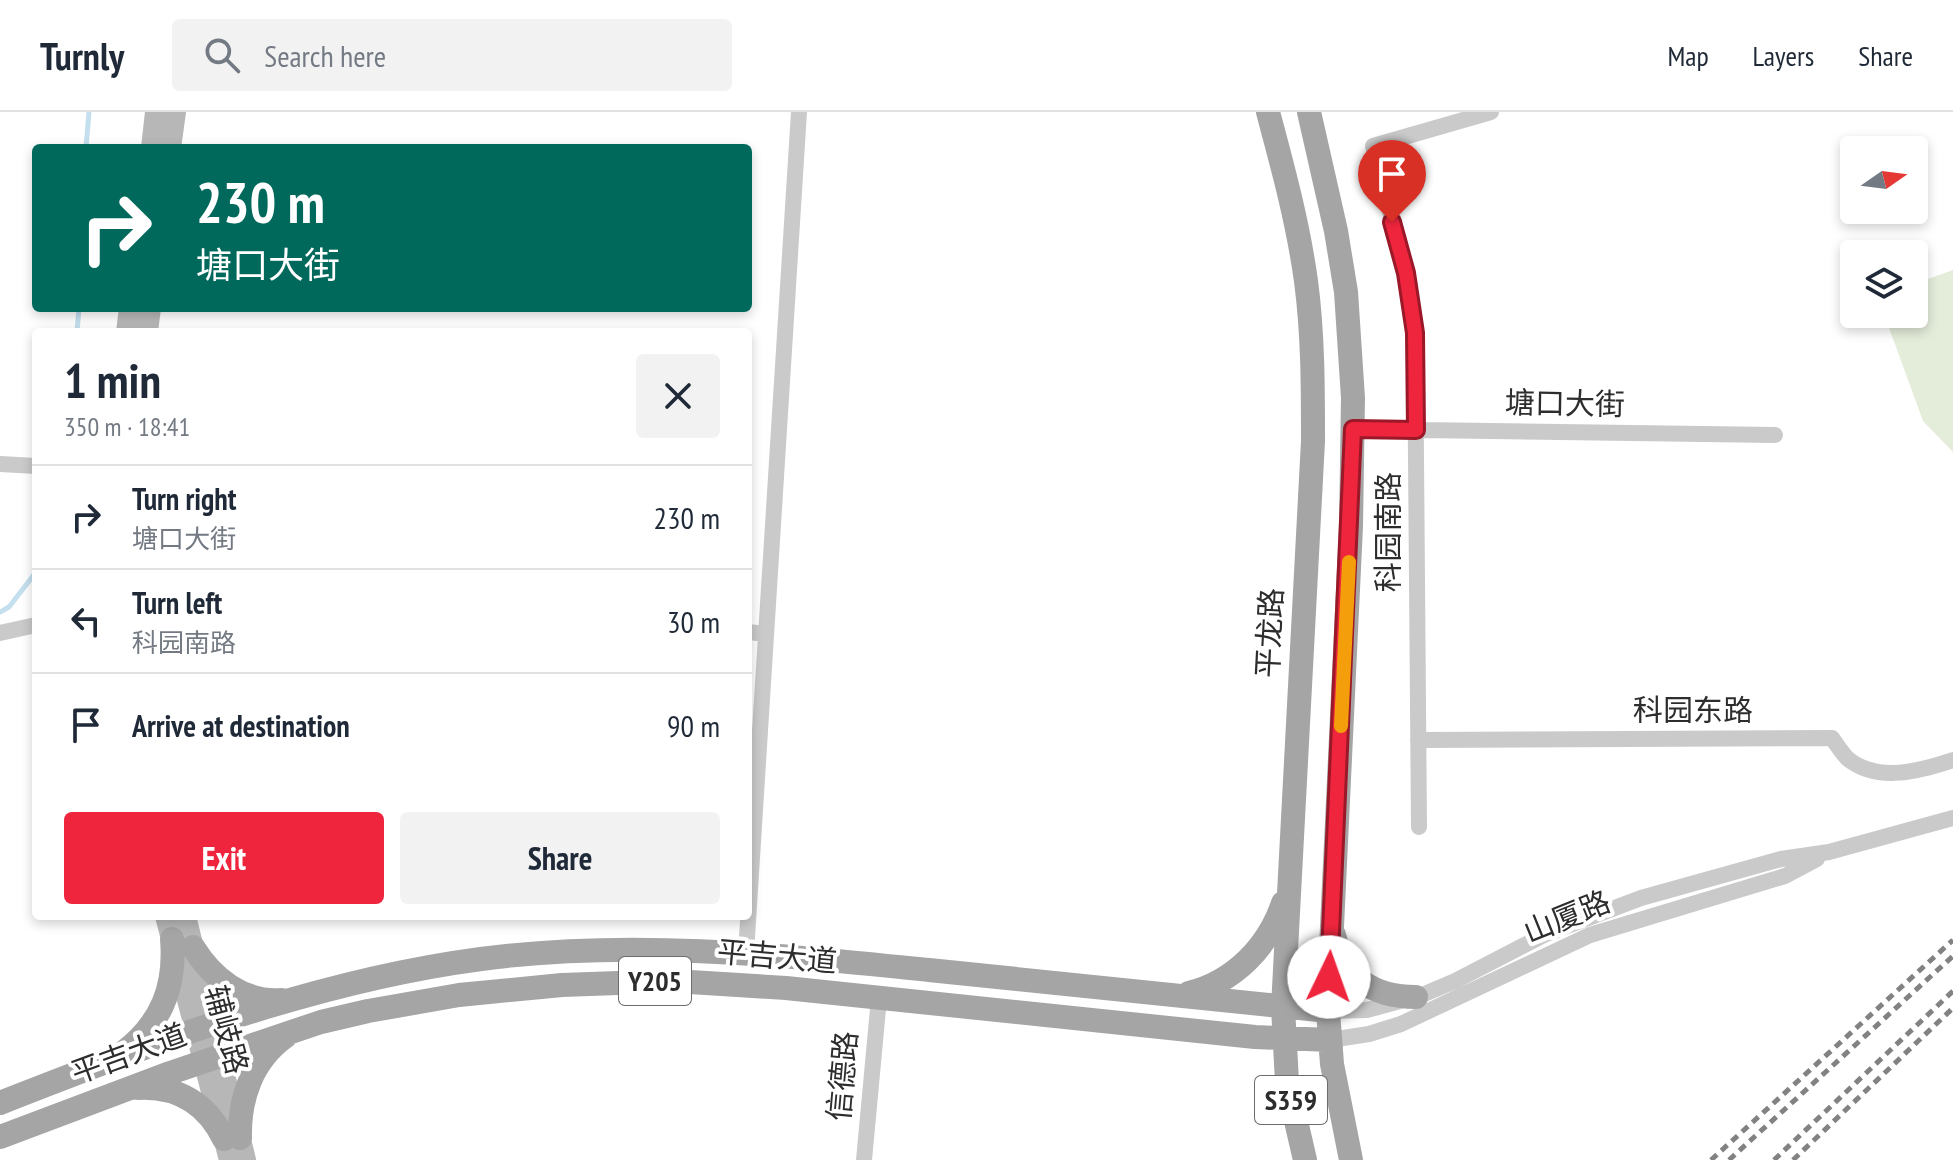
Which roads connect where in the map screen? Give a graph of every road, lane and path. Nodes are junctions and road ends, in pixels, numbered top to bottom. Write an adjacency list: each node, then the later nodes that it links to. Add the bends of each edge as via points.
1 (156, 112): 8 (street)
2 (175, 112): 9 (street)
3 (799, 112): 19 (street)
4 (1256, 112): 10 (main road)
5 (1268, 112): 10 (main road, 平龙路 / S359)
6 (1309, 112): 11 (main road, S359, via 1346,292)
7 (1491, 112): 12 (street, 科园南路, via 1373,146 1406,273 1415,333)
8 (152, 144)
9 (171, 144)
10 (1277, 146): 26 (main road, 平龙路 / S359, via 1306,282 1313,380)
11 (1353, 429): 12 (street, 塘口大街); 28 (main road, S359)
12 (1416, 430): 13 (street, 塘口大街); 20 (street, 科园南路)
13 (1775, 435)
14 (0, 464): 15 (street)
15 (32, 466)
16 (32, 626): 18 (street)
17 (752, 632): 19 (street)
18 (0, 633)
19 (766, 634): 25 (street)
20 (1418, 740): 21 (street, 科园东路, via 1832,738 1848,758 1872,772 1918,772); 23 (street, 科园南路)
21 (1953, 760)
22 (1953, 818): 24 (street, 山厦路)
23 (1419, 827)
24 (1829, 852): 32 (street, 山厦路, via 1781,859 1609,908); 40 (street, 山厦路, via 1785,876 1580,939 1401,1024)
25 (752, 857)
26 (1289, 882): 31 (main road, via 1272,929 1244,964 1216,984); 35 (main road, 平龙路 / S359)
27 (748, 920): 30 (street)
28 (1331, 920): 32 (main road, via 1344,961 1368,987 1381,994); 36 (main road, S359)
29 (177, 934): 34 (main road, via 231,988 260,999); 37 (street, 辅岐路); 42 (main road, via 173,975 162,1009 138,1041)
30 (746, 953): 31 (main road, 平吉大道 / Y205); 34 (main road, 平吉大道 / Y205, via 585,951 485,958 354,981)
31 (1169, 995): 35 (main road, 平吉大道 / Y205)
32 (1416, 997): 36 (street, 山厦路, via 1367,1010)
33 (879, 998): 38 (main road, 平吉大道 / Y205, via 727,984 618,981 459,995); 39 (main road, 平吉大道 / Y205); 47 (street, 信德路)
34 (292, 999): 37 (main road, 平吉大道 / Y205)
35 (1283, 1007): 36 (main road, 平吉大道 / Y205); 39 (main road, 平龙路 / S359)
36 (1328, 1011): 40 (main road, S359)
37 (204, 1028): 41 (street, 辅岐路); 42 (main road, 平吉大道 / Y205)
38 (300, 1028): 41 (main road, 平吉大道 / Y205); 46 (main road, via 275,1044 257,1065 241,1107)
39 (1283, 1040): 40 (main road, 平吉大道 / Y205); 48 (main road, 平龙路 / S359)
40 (1330, 1040): 49 (main road, S359)
41 (211, 1058): 43 (main road, 平吉大道 / Y205); 46 (street, 辅岐路)
42 (106, 1063): 44 (main road, 平吉大道 / Y205)
43 (124, 1090): 45 (main road, 平吉大道 / Y205); 46 (main road, via 155,1087 182,1095 206,1110)
44 (0, 1103)
45 (0, 1137)
46 (235, 1149)
47 (864, 1160)
48 (1305, 1160)
49 (1351, 1160)

